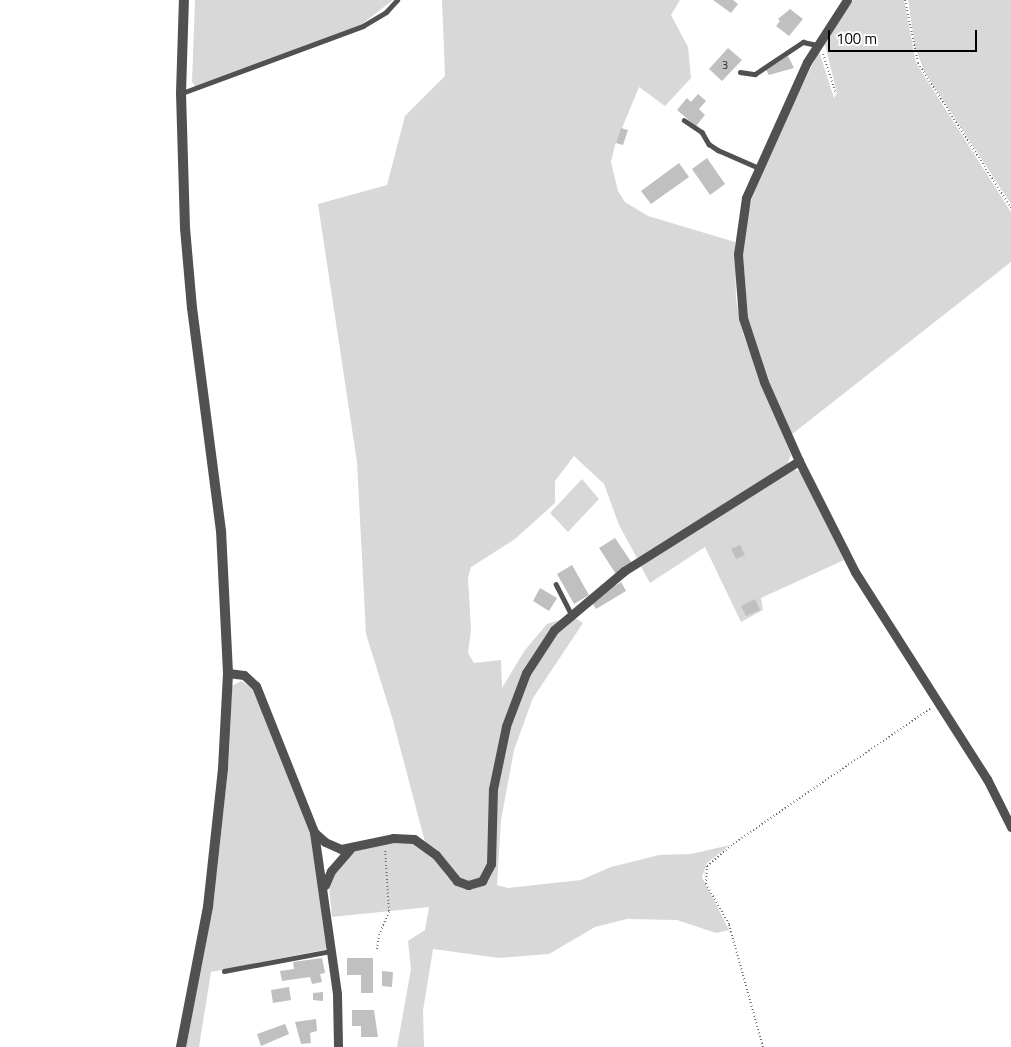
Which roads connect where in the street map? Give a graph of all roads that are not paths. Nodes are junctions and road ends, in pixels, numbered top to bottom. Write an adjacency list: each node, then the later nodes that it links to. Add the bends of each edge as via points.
1 (184, 0): 6 (street)
2 (397, 0): 6 (lane, via 386,12 363,26)
3 (847, 0): 4 (street)
4 (817, 45): 5 (lane, via 802,42 755,74); 8 (street)
5 (740, 72)
6 (181, 93): 12 (street, via 185,228 221,531)
7 (684, 120): 8 (lane, via 702,132 709,144 718,150)
8 (759, 168): 9 (street, via 746,198 740,226 740,303 755,362)
9 (799, 461): 11 (street, via 624,571); 13 (street, via 855,572 940,702 987,779)
10 (556, 584): 11 (lane)
11 (571, 613): 15 (street, via 537,654 506,726 493,789 491,864 486,877 478,884 462,883 422,843 405,838)
12 (228, 674): 14 (street, via 244,675 256,686); 19 (street, via 223,769 209,898)
13 (1011, 827)
14 (314, 832): 15 (street, via 331,846); 16 (street)
15 (350, 848): 16 (street, via 331,871)
16 (324, 888): 17 (street)
17 (331, 949): 18 (lane); 20 (street)
18 (224, 971)
19 (182, 1047)
20 (338, 1047)

